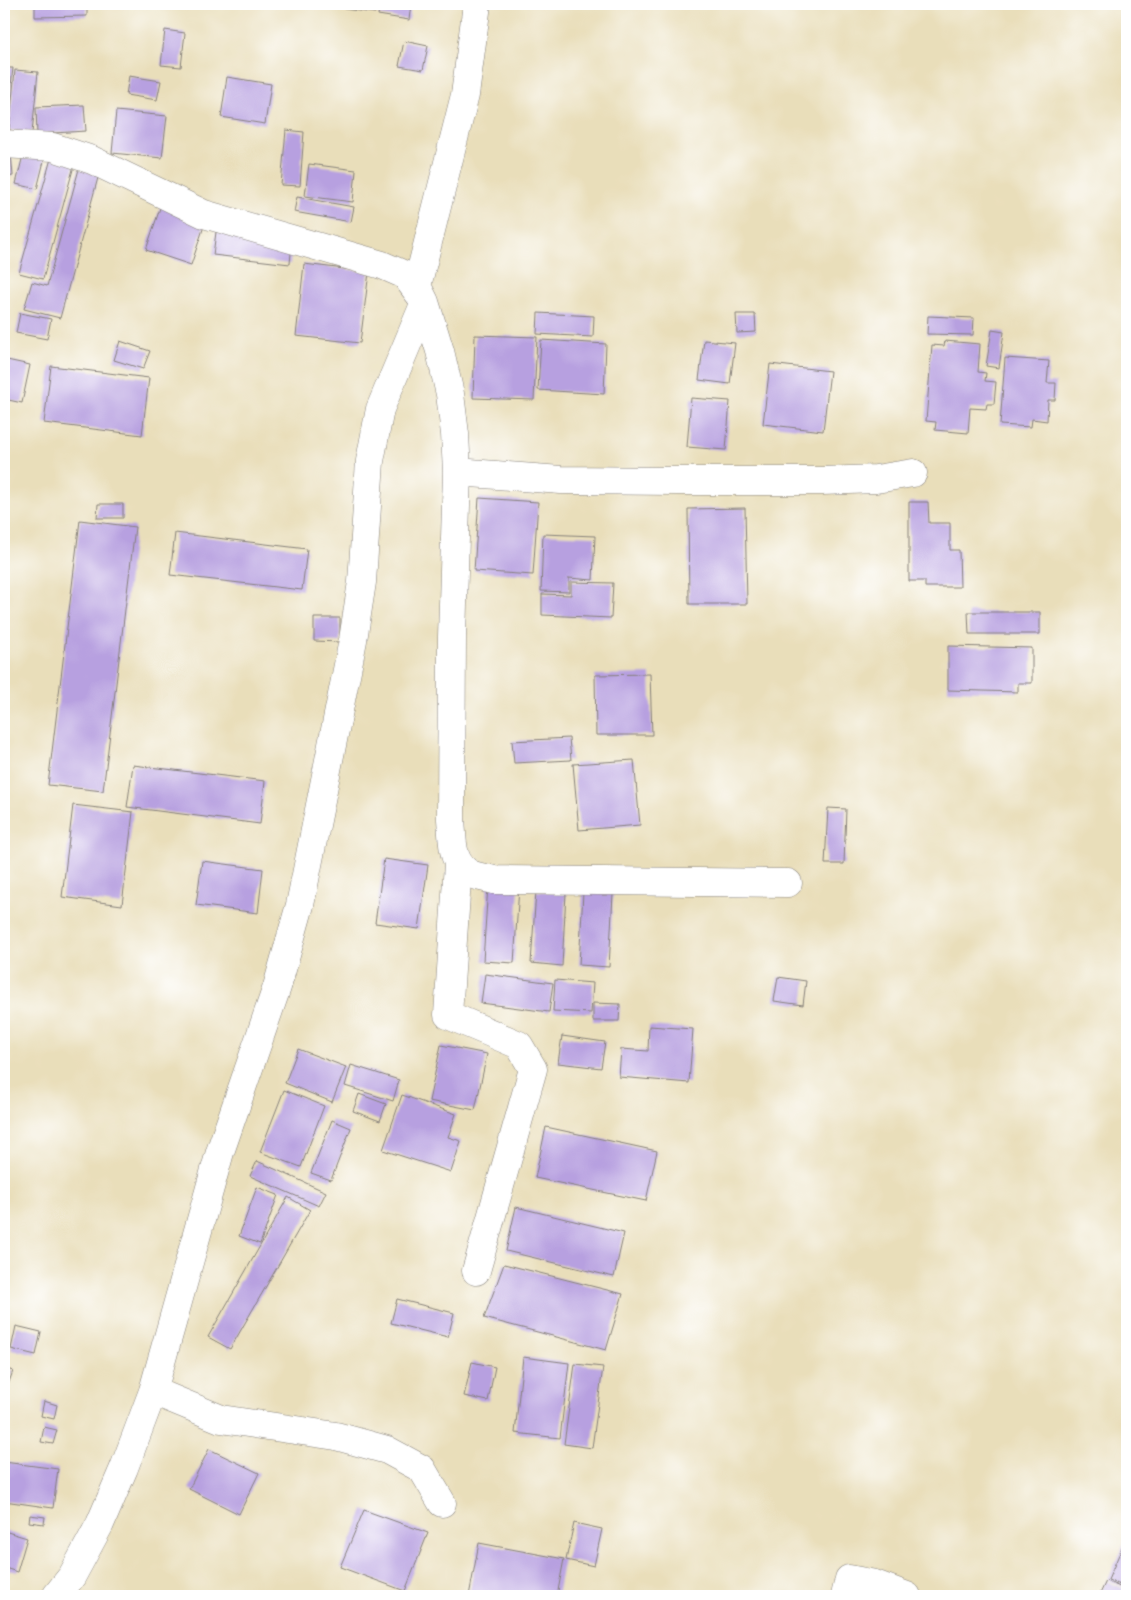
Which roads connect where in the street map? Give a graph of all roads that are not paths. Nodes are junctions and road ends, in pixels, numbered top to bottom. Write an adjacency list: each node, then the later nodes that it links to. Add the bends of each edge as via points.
1 (478, 4): 3 (street, via 466,95 417,286)
2 (4, 144): 3 (street, via 53,147 92,160 204,214 382,264 406,275)
3 (425, 302): 4 (street, via 450,394); 9 (street, via 380,409 370,461 362,582 353,640 300,905 277,986 220,1152)
4 (457, 472): 5 (street, via 561,480 677,482 867,480); 6 (street, via 451,819)
5 (913, 473)
6 (458, 864): 7 (street, via 471,874 494,880); 8 (street, via 448,1015 518,1045 534,1069)
7 (788, 883)
8 (476, 1272)
9 (152, 1392): 10 (street, via 222,1420 336,1436 387,1450 422,1469); 11 (street, via 100,1524 72,1576)
10 (442, 1503)
11 (56, 1596)
12 (845, 1596): 13 (street, via 849,1579 875,1584)
13 (907, 1596)

